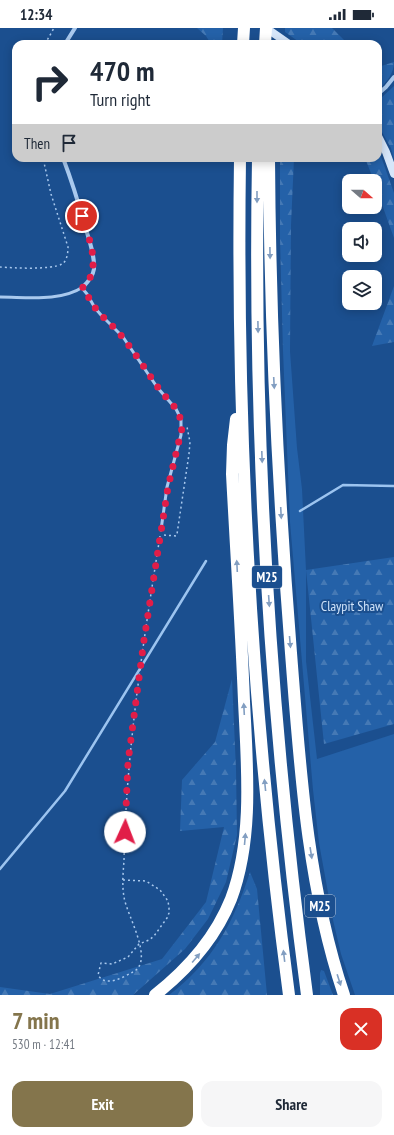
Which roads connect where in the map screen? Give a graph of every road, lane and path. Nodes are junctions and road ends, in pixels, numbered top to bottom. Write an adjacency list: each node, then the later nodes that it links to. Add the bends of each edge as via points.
1 (54, 28): 5 (path)
2 (75, 28): 6 (street)
3 (244, 28): 7 (highway)
4 (266, 28): 8 (highway); 9 (main road)
5 (47, 40)
6 (68, 40)
7 (243, 40)
8 (265, 40)
9 (284, 40)
10 (394, 77): 11 (street)
11 (382, 90)
12 (382, 144): 18 (main road)
13 (44, 162): 19 (path, via 68,247 67,256 63,263 54,267)
14 (65, 162): 20 (street, via 93,257 94,269)
15 (240, 162): 22 (highway, M25)
16 (258, 162): 29 (highway, M25, one-way to 29, via 258,312 267,573 283,786)
17 (269, 162): 30 (highway, M25, one-way to 30, via 278,453 300,762 315,881 328,945)
18 (394, 174)
19 (0, 267)
20 (83, 288): 21 (lane, via 63,296); 23 (lane, via 98,312 123,337 157,387 176,409)
21 (0, 297)
22 (241, 378): 27 (highway, M25, one-way to 22, via 187,968 212,937 230,900 243,854 246,740 232,474); 28 (highway, M25, one-way to 22, via 269,832 255,673)
23 (181, 423): 24 (lane, via 181,434); 25 (path, via 187,427 190,442 177,534 160,534 128,762)
24 (161, 530)
25 (123, 880): 26 (path, via 126,904); 26 (path, via 141,880 151,884 164,895 169,908 167,918 154,936)
26 (139, 944): 26 (path, via 143,959 139,968 122,978 110,981 100,977 98,972 101,963 112,964 120,961 132,954)
27 (155, 995)
28 (289, 995)
29 (307, 995)
30 (344, 995)

